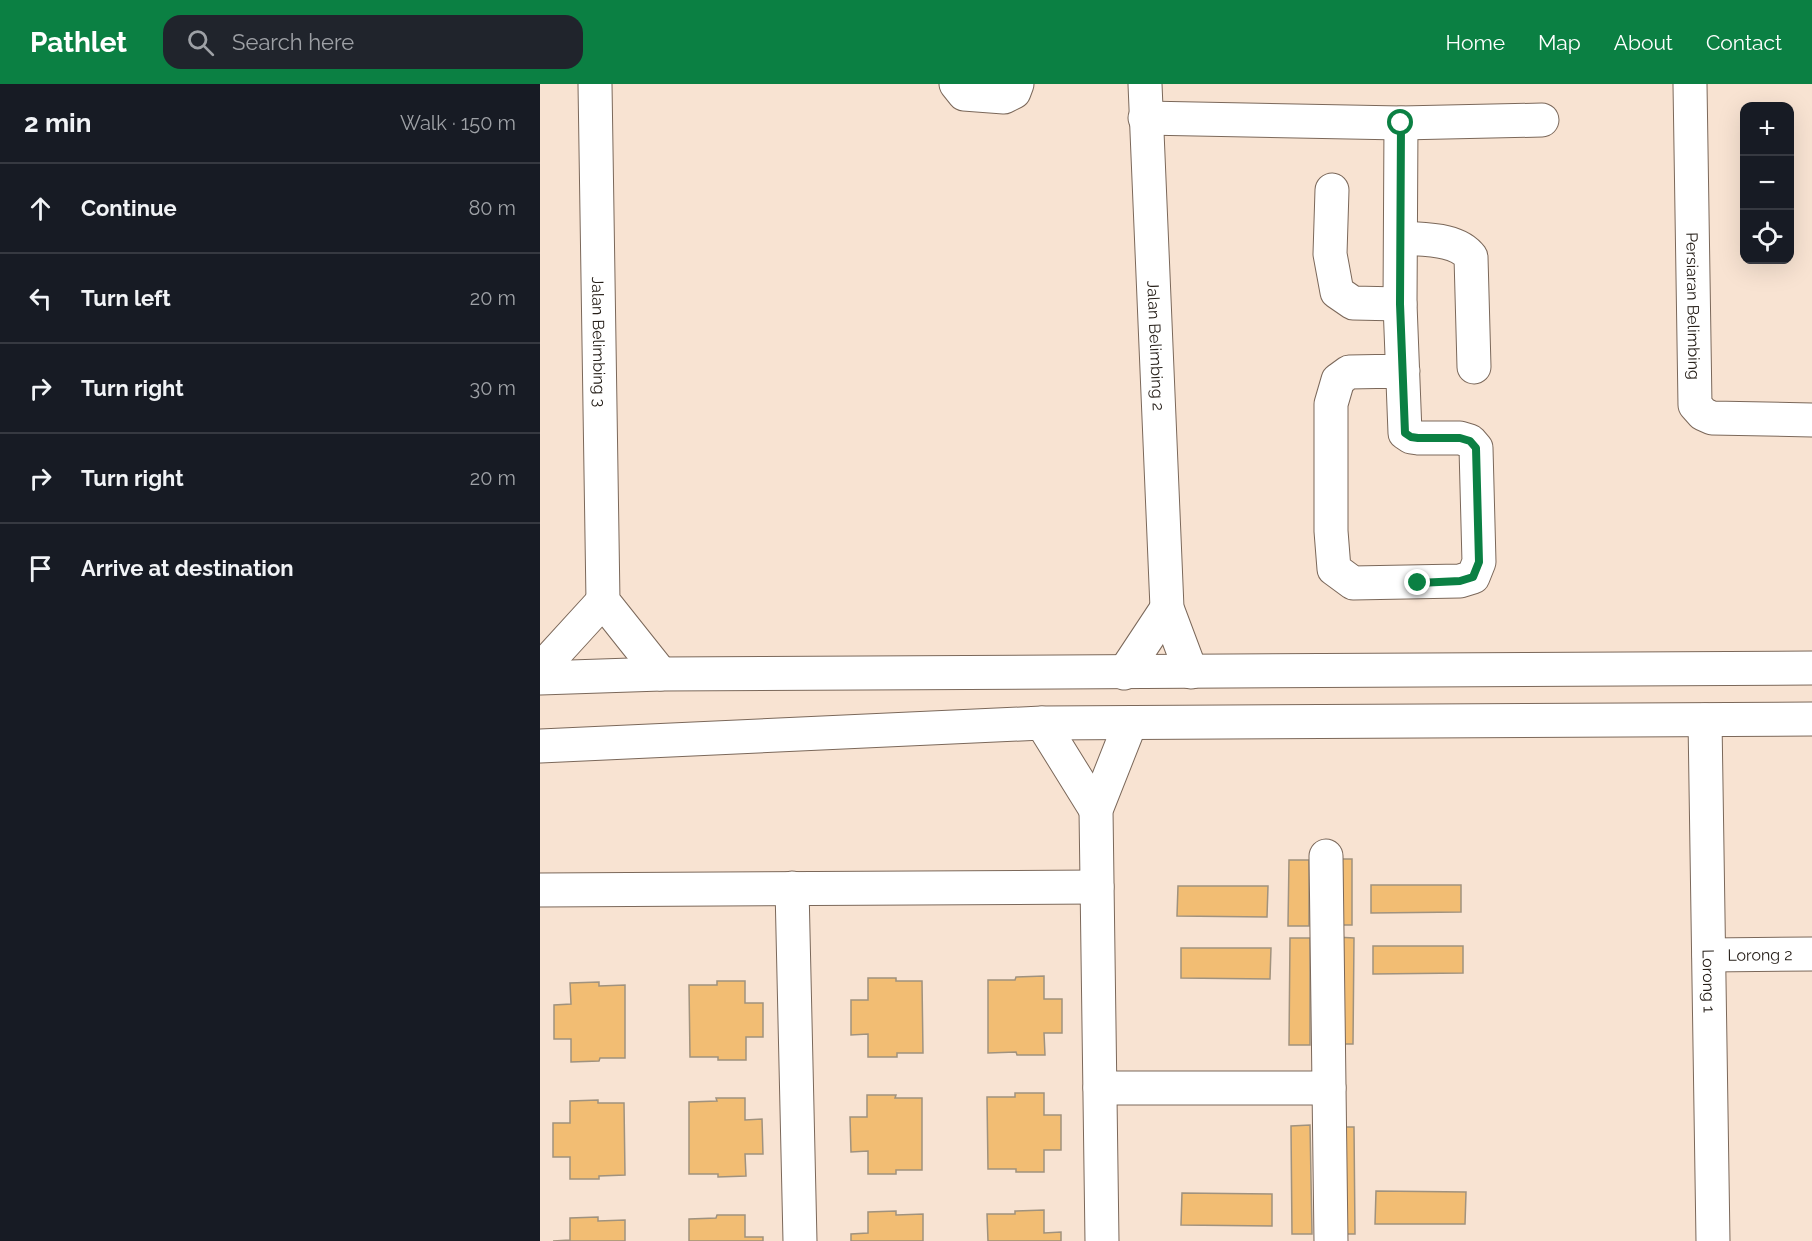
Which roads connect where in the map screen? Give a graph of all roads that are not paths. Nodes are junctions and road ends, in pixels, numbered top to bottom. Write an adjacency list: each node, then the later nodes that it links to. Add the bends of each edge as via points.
1 (595, 84): 15 (street, Jalan Belimbing 3)
2 (956, 84): 3 (street, via 964,93 1004,96 1014,92)
3 (1017, 84)
4 (1145, 84): 6 (street, Jalan Belimbing 2)
5 (1690, 84): 14 (street, Persiaran Belimbing, via 1695,405 1712,418)
6 (1145, 118): 8 (street); 16 (street, Jalan Belimbing 2)
7 (1542, 120): 8 (street)
8 (1401, 123): 10 (street)
9 (1332, 190): 11 (street, via 1330,254 1337,292 1353,303)
10 (1402, 238): 11 (street); 12 (street, via 1456,245 1471,257)
11 (1400, 304): 13 (street)
12 (1474, 367)
13 (1403, 371): 13 (street, via 1348,372 1338,380 1331,404 1334,569 1353,583 1460,581 1473,577 1479,562 1476,448 1460,438 1418,438 1405,433)
14 (1812, 420)
15 (603, 601): 18 (street); 21 (street)
16 (1167, 608): 19 (street, Jalan Belimbing 2); 20 (street)
17 (1812, 668): 19 (street)
18 (540, 670)
19 (1191, 672): 20 (street)
20 (1124, 673): 21 (street)
21 (661, 674): 22 (street)
22 (540, 678)
23 (1705, 720): 24 (street); 26 (street); 34 (street, Lorong 1)
24 (1812, 720)
25 (1042, 723): 26 (street); 27 (street); 28 (street)
26 (1130, 724): 28 (street)
27 (540, 746)
28 (1096, 810): 30 (street)
29 (1326, 856): 36 (street)
30 (1097, 887): 31 (street); 35 (street)
31 (792, 888): 32 (street); 37 (street)
32 (540, 890)
33 (1812, 954): 34 (street, Lorong 2)
34 (1709, 955): 40 (street, Lorong 1)
35 (1100, 1088): 36 (street); 38 (street)
36 (1329, 1088): 39 (street)
37 (800, 1241)
38 (1102, 1241)
39 (1331, 1241)
40 (1713, 1241)

